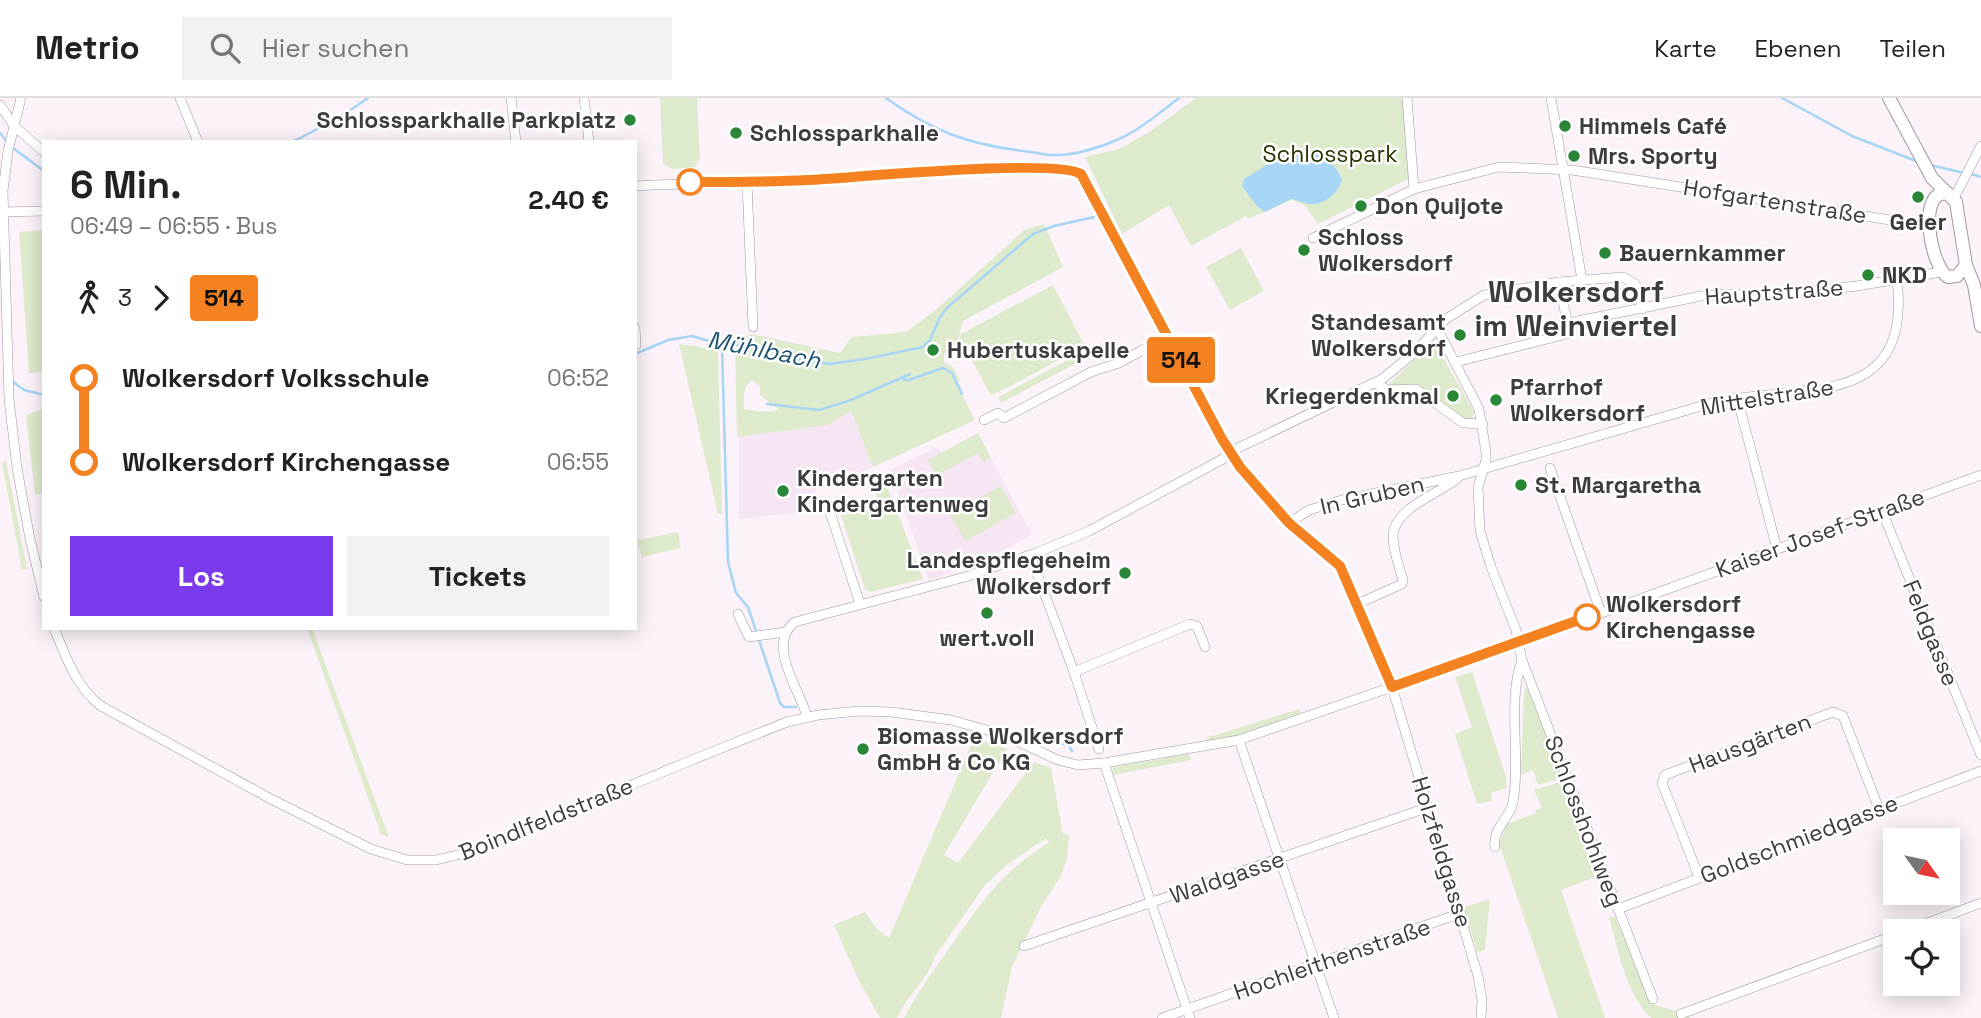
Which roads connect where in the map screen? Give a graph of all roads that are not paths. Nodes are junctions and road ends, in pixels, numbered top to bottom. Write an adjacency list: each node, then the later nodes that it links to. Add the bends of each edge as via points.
1 (21, 98): 9 (street)
2 (180, 98): 10 (street)
3 (511, 98): 11 (street)
4 (583, 98): 12 (street)
5 (1407, 98): 20 (street)
6 (1551, 98): 16 (street)
7 (1889, 98): 17 (main road)
8 (0, 105): 9 (street)
9 (14, 129): 14 (street); 15 (street)
10 (197, 140)
11 (516, 140)
12 (589, 140)
13 (1981, 146): 21 (street)
14 (42, 150)
15 (3, 161): 24 (street)
16 (1564, 170): 20 (street, Hofgartenstraße, via 1492,168); 25 (street, Hofgartenstraße); 29 (street)
17 (1931, 174): 21 (main road); 22 (main road)
18 (747, 183): 19 (street); 36 (street); 38 (street, Holzfeldgasse, via 1071,169 1081,174)
19 (637, 186)
20 (1414, 189): 26 (street, Hofgartenstraße)
21 (1952, 196): 22 (main road, via 1939,193); 27 (main road)
22 (1932, 201): 25 (main road)
23 (42, 211): 24 (street)
24 (3, 212): 54 (street, via 9,387 17,468)
25 (1930, 224): 28 (main road, via 1936,264)
26 (1312, 238)
27 (1966, 265): 28 (main road, via 1962,273); 32 (main road)
28 (1946, 275): 30 (street, Hauptstraße); 32 (main road)
29 (1582, 280): 31 (street); 33 (street, via 1629,279 1639,290)
30 (1897, 280): 33 (street, Hauptstraße, via 1771,295 1701,296); 41 (street, Mittelstraße, via 1896,336 1886,355 1869,371 1821,391)
31 (1559, 282): 34 (street); 37 (street, via 1484,295)
32 (1978, 287): 35 (main road)
33 (1642, 309): 34 (street, Hauptstraße)
34 (1568, 323): 39 (street, via 1565,335)
35 (1981, 326)
36 (753, 327)
37 (1437, 328): 39 (street, Schlosshohlweg); 40 (street, via 1395,370)
38 (1168, 337): 42 (street, via 1004,418 998,413); 44 (street, Holzfeldgasse)
39 (1456, 362): 43 (street, Schlosshohlweg)
40 (1375, 383): 43 (street, via 1384,389 1416,389 1463,424); 44 (street)
41 (1737, 397): 45 (street, Mittelstraße); 52 (street)
42 (984, 420)
43 (1483, 424): 45 (street, Schlosshohlweg)
44 (1231, 453): 51 (street, Holzfeldgasse); 53 (street, via 1089,531)
45 (1484, 468): 48 (street, Mittelstraße); 61 (street, Schlosshohlweg, via 1477,499 1480,531)
46 (1550, 468): 57 (street)
47 (1981, 475): 49 (street, Kaiser Josef-Straße)
48 (1460, 476): 51 (street, In Gruben, via 1342,500 1309,510); 56 (street, via 1418,503 1396,525 1393,540 1402,584)
49 (1882, 511): 52 (street, Kaiser Josef-Straße); 69 (street, Feldgasse)
50 (830, 512): 55 (street)
51 (1289, 523): 56 (street, Holzfeldgasse, via 1338,563)
52 (1777, 549): 57 (street, Kaiser Josef-Straße)
53 (1030, 555): 55 (street); 64 (street)
54 (42, 589)
55 (860, 604): 60 (street, via 795,622)
56 (1357, 604): 65 (street, Holzfeldgasse)
57 (1601, 613): 61 (street, Kaiser Josef-Straße)
58 (738, 614): 60 (street, via 749,637)
59 (55, 630): 66 (street, Boindlfeldstraße, via 79,683 101,706 329,828 388,856 407,860 436,860 473,851)
60 (785, 632): 66 (street, via 782,650)
61 (1518, 643): 63 (street, Schlosshohlweg); 65 (street, Kaiser Josef-Straße)
62 (1205, 647): 64 (street, via 1196,626 1190,624)
63 (1522, 660): 75 (street, via 1513,804 1496,831); 80 (street, Schlosshohlweg)
64 (1074, 671): 68 (street)
65 (1392, 687): 67 (street, Kaiser Josef-Straße); 73 (street, Holzfeldgasse)
66 (807, 716): 70 (street, Boindlfeldstraße, via 881,712 951,720 1004,735)
67 (1239, 740): 71 (street, Kaiser Josef-Straße); 76 (street)
68 (1098, 749)
69 (1981, 755)
70 (1058, 760): 71 (street, Kaiser Josef-Straße)
71 (1104, 764): 78 (street)
72 (1981, 771): 74 (street, Goldschmiedgasse)
73 (1429, 807): 76 (street, Waldgasse); 81 (street, Holzfeldgasse)
74 (1879, 809): 77 (street, Goldschmiedgasse); 77 (street, Hausgärten, via 1839,712 1665,775 1662,783)
75 (1495, 847)
76 (1279, 858): 78 (street, Waldgasse); 85 (street)
77 (1699, 877): 80 (street, Goldschmiedgasse)
78 (1151, 903): 84 (street, Waldgasse); 87 (street)
79 (1981, 903): 82 (street)
80 (1618, 909): 86 (street, Schlosshohlweg)
81 (1461, 913): 85 (street, Hochleithenstraße); 91 (street, Holzfeldgasse, via 1479,976)
82 (1938, 919)
83 (1883, 939): 88 (street)
84 (1024, 946)
85 (1315, 965): 87 (street, Hochleithenstraße); 90 (street)
86 (1653, 999)
87 (1189, 1014): 89 (street, Hochleithenstraße)
88 (1681, 1014)
89 (1162, 1018)
90 (1334, 1018)
91 (1481, 1018)

